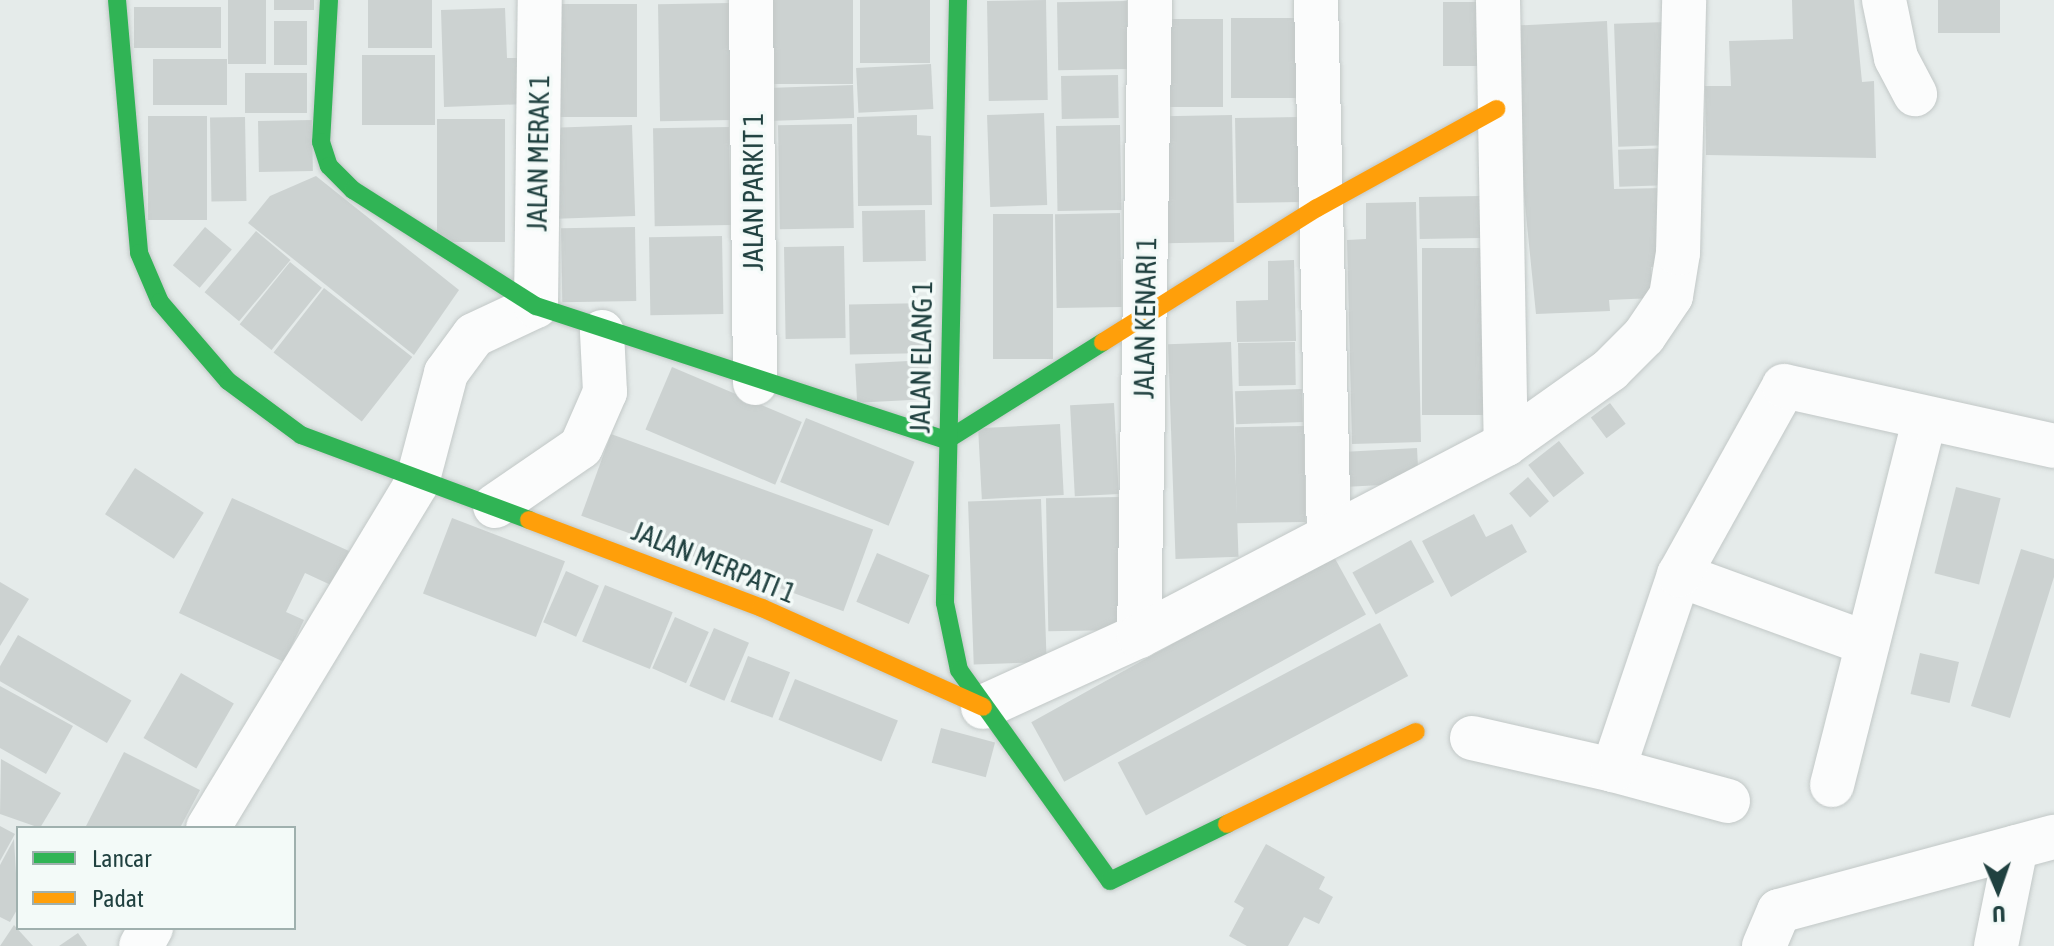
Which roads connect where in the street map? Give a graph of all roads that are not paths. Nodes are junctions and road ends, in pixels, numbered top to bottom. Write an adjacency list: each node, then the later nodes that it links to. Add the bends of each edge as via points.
1 (117, 0): 22 (street, JALAN MERPATI 1, via 129,192 139,253 160,302 228,381 301,435)
2 (329, 0): 14 (street, via 321,142 329,166 439,249)
3 (540, 0): 14 (street, JALAN MERAK 1)
4 (751, 0): 17 (street, JALAN PARKIT 1)
5 (958, 0): 19 (street, JALAN ELANG 1)
6 (1150, 0): 15 (street, JALAN KENARI 1)
7 (1316, 0): 13 (street)
8 (1498, 0): 12 (street)
9 (1684, 0): 20 (street, via 1678,253 1671,296 1610,370)
10 (1884, 0): 11 (street, via 1896,58)
11 (1915, 94)
12 (1496, 109): 13 (street); 20 (street)
13 (1317, 208): 15 (street); 24 (street)
14 (536, 306): 16 (street); 22 (street, via 494,321 457,355 437,394)
15 (1145, 319): 19 (street); 26 (street, JALAN KENARI 1)
16 (602, 332): 17 (street); 23 (street, via 605,392 581,447)
17 (755, 383): 19 (street)
18 (1924, 421): 21 (street); 25 (street, via 1784,386); 27 (street)
19 (947, 440): 28 (street, JALAN ELANG 1, via 949,636)
20 (1506, 444): 24 (street)
21 (2054, 446)
22 (417, 483): 23 (street, JALAN MERPATI 1); 34 (street)
23 (495, 506): 28 (street, JALAN MERPATI 1, via 762,608)
24 (1329, 536): 26 (street)
25 (1679, 575): 27 (street); 31 (street)
26 (1139, 636): 28 (street)
27 (1863, 642): 32 (street)
28 (983, 707): 29 (street, JALAN ELANG 1, via 1110,881)
29 (1416, 732)
30 (1472, 738): 31 (street)
31 (1613, 770): 33 (street)
32 (1832, 785)
33 (1728, 801)
34 (209, 826)
35 (2035, 842): 36 (street, via 1779,911); 37 (street)
36 (1764, 946)
37 (1996, 946)

